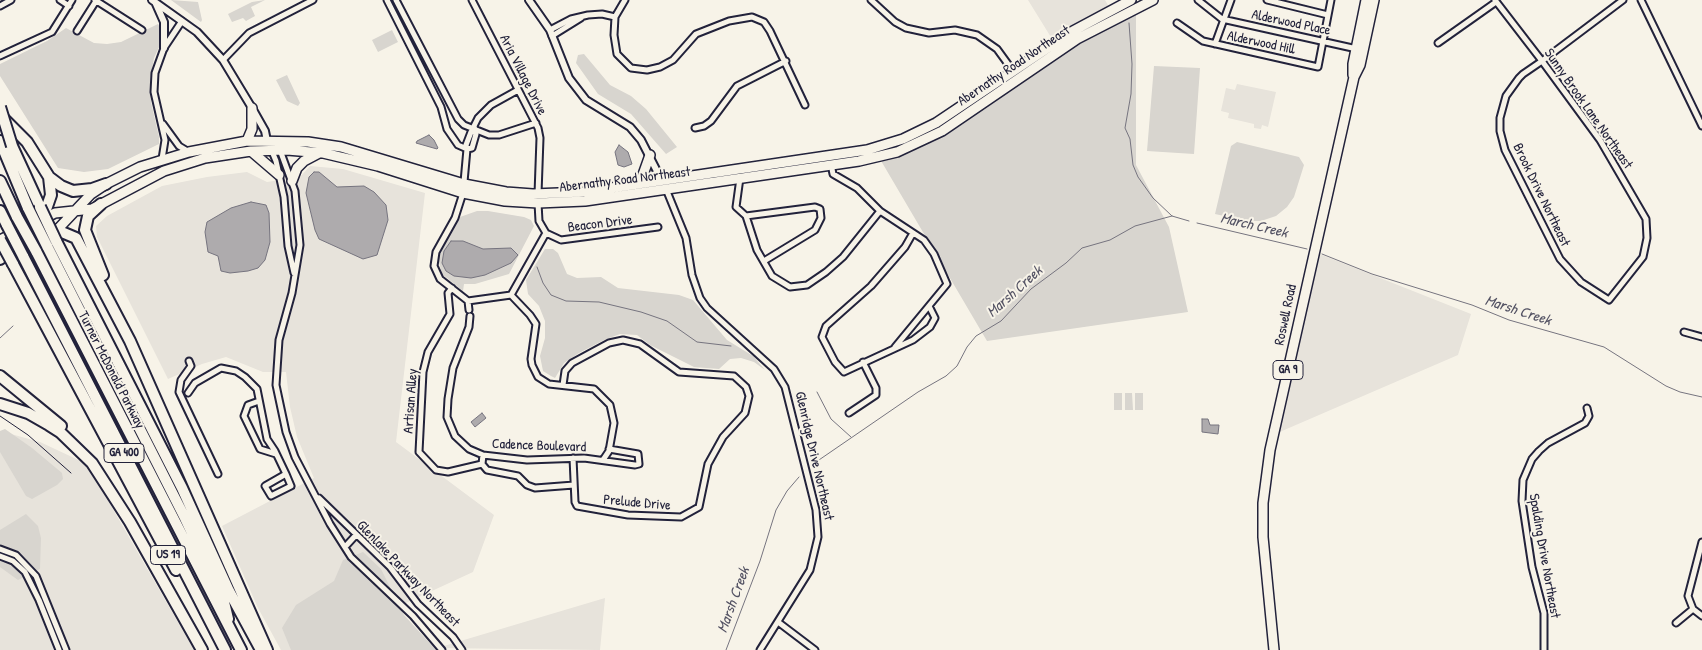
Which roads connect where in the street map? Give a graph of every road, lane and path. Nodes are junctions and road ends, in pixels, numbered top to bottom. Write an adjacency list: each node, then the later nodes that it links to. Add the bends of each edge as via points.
1 (11, 0): 24 (street)
2 (60, 0): 25 (street)
3 (72, 0): 25 (street)
4 (96, 0): 31 (street); 32 (street)
5 (313, 0): 42 (street, via 249,33)
6 (387, 0): 59 (street, via 441,107 447,128 458,145)
7 (396, 0): 54 (street, via 458,119)
8 (472, 0): 45 (street, Aria Village Drive)
9 (529, 0): 33 (street, Glenridge Drive Northeast)
10 (625, 0): 27 (street)
11 (871, 0): 43 (street, via 906,28 929,32 955,30 977,35 997,48)
12 (1131, 0): 43 (main road, Abernathy Road Northeast, via 1073,31)
13 (1153, 0): 65 (main road, Abernathy Road Northeast, via 1075,40 929,137 883,156)
14 (1198, 0): 28 (street, Alderwood Place)
15 (1231, 0): 28 (street)
16 (1267, 0): 26 (street)
17 (1331, 0): 26 (street)
18 (1366, 0): 38 (main road, Roswell Road / GA 9)
19 (1374, 0): 44 (main road, Roswell Road / GA 9, via 1360,65)
20 (1623, 0): 41 (street, Brook Drive Northeast)
21 (1641, 0): 52 (street)
22 (153, 1): 29 (street); 37 (street, via 164,22)
23 (1496, 1): 35 (street); 41 (street, Sunny Brook Lane Northeast)
24 (0, 6)
25 (69, 6): 39 (street, via 52,32)
26 (1328, 15): 34 (street)
27 (615, 17): 33 (street, via 595,14); 40 (street, via 617,54 637,70 673,60 696,34 729,21 752,17 767,27)
28 (1222, 18): 34 (street, Alderwood Place); 36 (street)
29 (182, 21): 37 (street); 42 (street)
30 (1177, 23): 36 (street, Alderwood Hill, via 1203,41)
31 (142, 30)
32 (77, 31)
33 (551, 33): 63 (street, Glenridge Drive Northeast, via 569,78 586,100 630,127)
34 (1323, 41): 36 (street, Alderwood Hill, via 1318,67); 38 (street, Alderwood Place)
35 (1438, 43)
36 (1215, 44)
37 (164, 48): 50 (street, via 154,83)
38 (1356, 49): 44 (main road, Roswell Road / GA 9)
39 (0, 56)
40 (786, 61): 46 (street); 53 (street, via 742,83 726,98 711,121)
41 (1542, 61): 92 (street, Brook Drive Northeast, via 1519,78 1506,96 1500,118 1502,142 1560,259 1581,282); 92 (street, Sunny Brook Lane Northeast, via 1600,140 1646,219 1646,248 1637,267 1609,300)
42 (225, 62): 48 (street)
43 (1013, 71): 65 (main road, Abernathy Road Northeast, via 955,112 913,135)
44 (1354, 77): 143 (main road, Roswell Road / GA 9, via 1265,481 1263,537)
45 (518, 90): 51 (street, Aria Village Drive); 54 (street, via 491,105 476,122)
46 (805, 105)
47 (0, 107): 87 (highway, bridge, via 12,146 40,207)
48 (252, 108): 55 (street); 57 (main road, via 252,129)
49 (0, 114): 68 (highway, via 27,142)
50 (160, 119): 61 (street, via 173,140); 64 (street, via 165,149)
51 (536, 123): 54 (street, via 499,136); 75 (street, Aria Village Drive, via 540,138)
52 (1702, 126)
53 (694, 128)
54 (475, 131): 59 (street, via 471,132)
55 (269, 138): 57 (main road, Abernathy Road Northeast); 58 (street, Glenlake Parkway Northeast); 58 (street, Glenlake Parkway Northeast); 74 (main road, Abernathy Road Northeast, via 341,147)
56 (0, 141): 87 (highway, bridge, via 28,208)
57 (247, 141): 61 (main road, Abernathy Road Northeast)
58 (276, 150): 60 (main road, Abernathy Road Northeast); 62 (main road, Abernathy Road Northeast); 67 (street, Glenlake Parkway Northeast); 69 (street, Glenlake Parkway Northeast)
59 (467, 150): 74 (street)
60 (251, 151): 67 (main road); 76 (main road, Abernathy Road Northeast, via 218,156 164,171)
61 (189, 152): 64 (main road, Abernathy Road Northeast)
62 (321, 152): 69 (main road, via 304,161); 74 (main road, Abernathy Road Northeast)
63 (650, 155): 71 (main road); 73 (street, Glenridge Drive Northeast)
64 (162, 159): 72 (main road, Abernathy Road Northeast)
65 (831, 161): 66 (main road, Abernathy Road Northeast); 78 (street, via 833,174 857,188)
66 (740, 174): 73 (main road, Abernathy Road Northeast); 80 (street, via 736,207)
67 (279, 175): 90 (street, Glenlake Parkway Northeast)
68 (49, 177): 72 (highway, via 73,191); 81 (highway, via 52,195)
69 (292, 180): 90 (street, Glenlake Parkway Northeast, via 300,245)
70 (0, 181): 131 (highway, Turner McDonald Parkway / GA 400, bridge)
71 (640, 183): 73 (main road, Abernathy Road Northeast); 75 (main road, Abernathy Road Northeast)
72 (106, 184): 79 (main road, Abernathy Road Northeast)
73 (664, 186): 75 (main road, Abernathy Road Northeast, via 585,201); 129 (street, Glenridge Drive Northeast, via 686,238 692,275 700,298 774,369 785,386 792,409 816,510 818,537 810,570)
74 (463, 188): 75 (main road, Abernathy Road Northeast, via 505,201); 91 (street, via 455,218 436,252 434,266 440,279)
75 (538, 198): 84 (street, Aria Village Drive, via 539,221)
76 (102, 204): 79 (main road, Abernathy Road Northeast); 100 (highway, via 88,216 86,234)
77 (0, 211): 135 (highway, Turner McDonald Parkway / GA 400, bridge)
78 (880, 211): 85 (street); 89 (street, via 843,257 807,285 790,287 783,284 772,276)
79 (74, 212): 81 (main road, Abernathy Road Northeast, via 55,213); 83 (main road, Abernathy Road Northeast)
80 (746, 216): 89 (street); 89 (street, via 820,209 822,218 815,230)
81 (43, 218): 86 (main road, Abernathy Road Northeast)
82 (658, 227): 84 (street, Beacon Drive, via 561,240)
83 (57, 230): 88 (main road, Abernathy Road Northeast); 100 (highway, via 76,238)
84 (546, 233): 93 (street)
85 (913, 234): 95 (street, via 924,240 934,254 947,284); 103 (street, via 905,248 871,286 826,326 822,337 844,372)
86 (0, 240): 135 (highway, US 19, bridge, via 137,499)
87 (51, 244): 131 (highway, via 223,598); 137 (highway, via 182,488 229,591)
88 (1, 258)
89 (764, 262)
90 (294, 276): 120 (street, Glenlake Parkway Northeast, via 280,340 276,385 286,432)
91 (452, 288): 94 (street); 116 (street, Artisan Alley, via 448,292 450,314 428,352 423,372 419,452 436,470 448,472)
92 (1595, 291)
93 (511, 295): 94 (street); 105 (street, via 536,324 532,359 534,372 542,381)
94 (468, 301): 96 (street)
95 (929, 306): 101 (street); 101 (street, via 935,318 930,327 913,340)
96 (469, 310)
97 (470, 316): 113 (street, Cadence Boulevard, via 453,368 448,418 455,436 469,449)
98 (1684, 332): 99 (street)
99 (1702, 336)
100 (130, 341): 138 (highway)
101 (895, 347): 103 (street)
102 (189, 361): 117 (street, via 191,366 180,380 179,392)
103 (864, 362): 110 (street, via 876,395)
104 (0, 376): 121 (highway, via 87,448 115,487)
105 (563, 385): 111 (street, via 594,389 610,405 614,423); 119 (street, Prelude Drive, via 565,371 572,363 609,343 623,340 640,344 678,372 734,376 746,386 749,396 745,413 723,437 708,464 701,500 692,512 675,518 577,506)
106 (188, 393): 107 (street, via 195,383 221,368 246,376 257,389)
107 (259, 401): 112 (street, via 267,439); 112 (street, via 248,405 244,416 260,450)
108 (0, 404): 121 (highway, via 28,413 60,432 92,463)
109 (1587, 408): 144 (street, Spalding Drive Northeast, via 1589,416 1585,423 1539,451 1523,480 1522,501 1532,567 1544,613)
110 (849, 414)
111 (609, 449): 115 (street); 115 (street, Cadence Boulevard, via 638,454 639,464)
112 (276, 454): 118 (street)
113 (483, 455): 114 (street, Cadence Boulevard, via 527,460); 116 (street)
114 (573, 458): 115 (street, Cadence Boulevard); 119 (street)
115 (603, 460)
116 (482, 464): 119 (street, via 487,470 518,476 535,488)
117 (218, 474)
118 (286, 474): 118 (street, via 291,486 271,496 265,486)
119 (574, 485)
120 (314, 493): 122 (street, Glenlake Parkway Northeast); 124 (street, Glenlake Parkway Northeast)
121 (130, 522): 134 (highway)
122 (356, 535): 124 (street); 140 (street, Glenlake Parkway Northeast, via 390,567 418,604)
123 (1702, 542): 127 (street, via 1688,592)
124 (345, 547): 139 (street, Glenlake Parkway Northeast)
125 (0, 549): 133 (street, via 16,555 36,576)
126 (0, 556): 132 (street, via 13,561 25,572)
127 (1693, 609): 128 (street); 130 (street)
128 (1702, 616)
129 (778, 622): 141 (street); 142 (street)
130 (1676, 623)
131 (232, 635): 136 (highway, Turner McDonald Parkway)
132 (59, 650)
133 (66, 650)
134 (202, 650)
135 (224, 650)
136 (241, 650)
137 (261, 650)
138 (267, 650)
139 (442, 650)
140 (462, 650)
141 (760, 650)
142 (815, 650)
143 (1274, 650)
144 (1544, 650)

